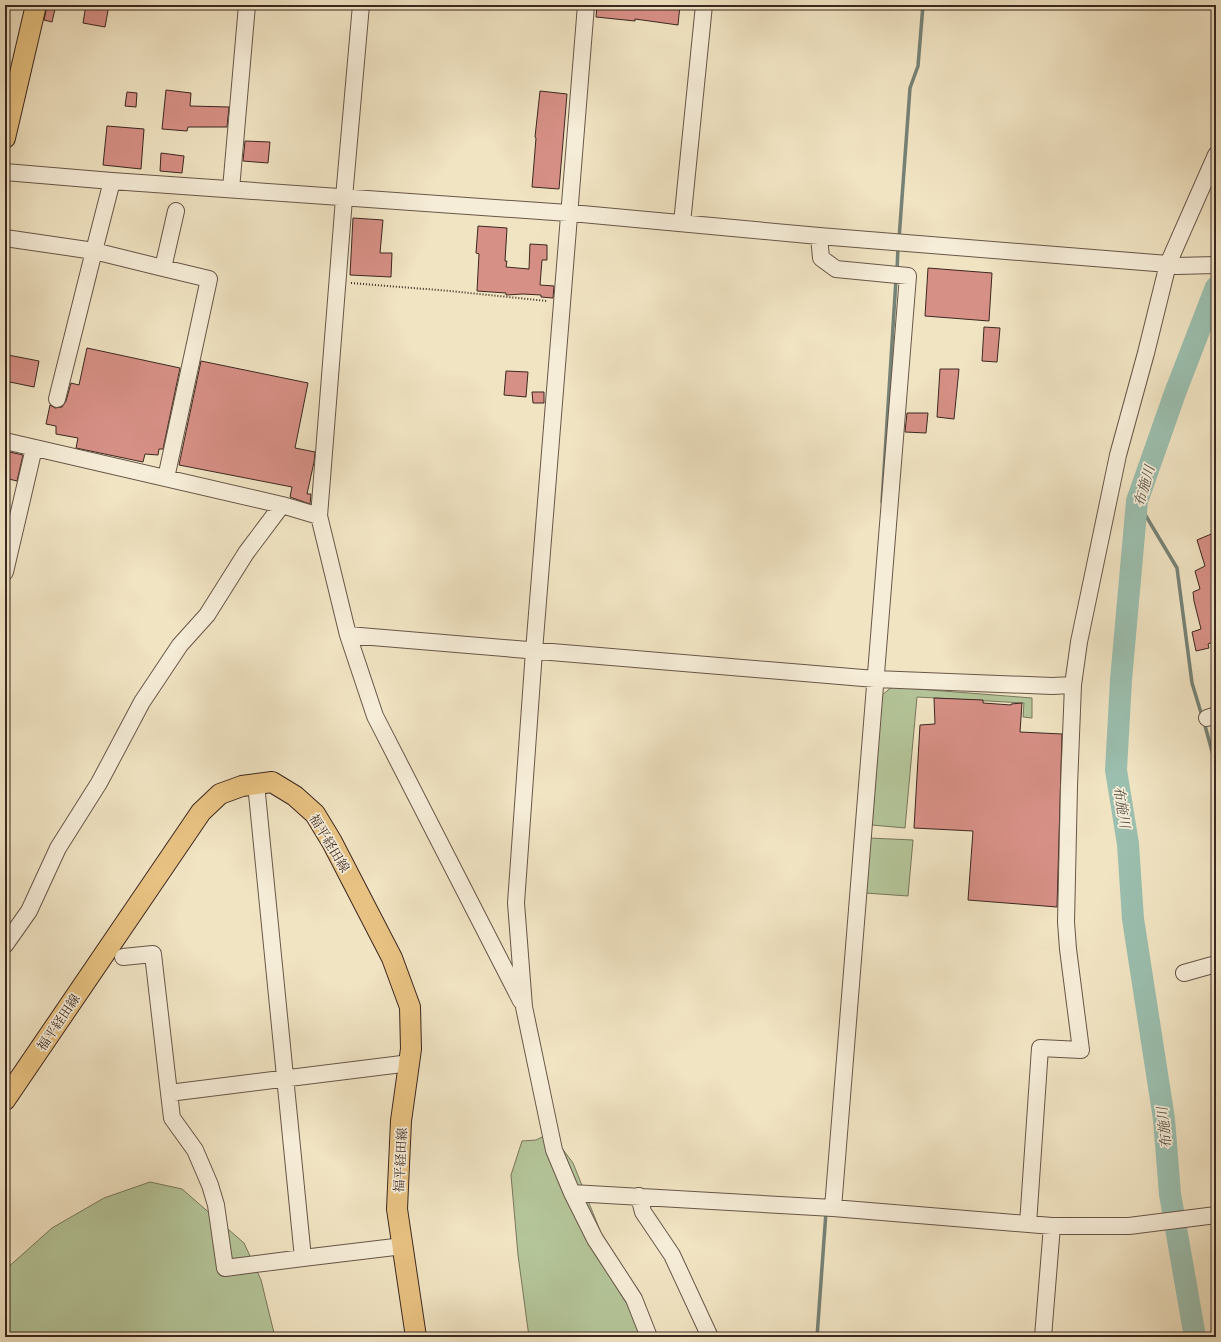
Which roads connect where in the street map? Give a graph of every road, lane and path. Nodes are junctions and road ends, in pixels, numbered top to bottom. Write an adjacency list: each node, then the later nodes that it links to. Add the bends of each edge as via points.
1 (36, 5): 6 (main road)
2 (247, 5): 10 (street)
3 (361, 5): 11 (street)
4 (586, 5): 13 (street)
5 (704, 5): 14 (street)
6 (5, 138)
7 (1216, 155): 18 (street)
8 (5, 172): 9 (street)
9 (112, 181): 10 (street); 17 (street)
10 (231, 189): 11 (street)
11 (344, 197): 13 (street); 21 (street)
12 (176, 210): 20 (street)
13 (569, 213): 14 (street); 22 (street)
14 (682, 223): 15 (street)
15 (819, 236): 18 (street); 32 (street, via 821,258 836,269 908,276)
16 (5, 238): 17 (street)
17 (94, 251): 20 (street); 23 (street)
18 (1172, 265): 19 (street); 33 (street, via 1118,455 1079,642)
19 (1216, 265)
20 (163, 268): 26 (street, via 210,279)
21 (338, 282): 22 (path); 28 (street)
22 (562, 303): 31 (street)
23 (57, 399)
24 (5, 441): 25 (street)
25 (34, 448): 26 (street); 29 (street)
26 (166, 478): 27 (street)
27 (282, 505): 28 (street); 35 (street, via 246,553 206,616 180,645 142,702 99,784 58,848 29,911)
28 (319, 516): 30 (street)
29 (5, 572)
30 (348, 635): 31 (street); 39 (street, via 374,716)
31 (534, 651): 32 (street); 39 (street, via 516,903)
32 (875, 679): 33 (street); 46 (street)
33 (1073, 685): 48 (street, via 1066,922 1081,1050 1040,1048)
34 (256, 784): 40 (main road, 福平経田線, via 272,782 295,796 315,814 332,842 392,958 410,1007); 41 (street); 43 (main road, 福平経田線, via 220,794 201,812)
35 (5, 945)
36 (122, 957): 42 (street, via 153,954)
37 (1216, 964): 38 (street)
38 (1184, 973)
39 (524, 1006): 44 (street, via 554,1150)
40 (410, 1063): 41 (street); 50 (main road, 福平経田線, via 401,1121 397,1209)
41 (284, 1078): 42 (street); 51 (street)
42 (169, 1093): 51 (street, via 172,1118 194,1150 210,1185 216,1205 225,1268)
43 (5, 1100)
44 (572, 1192): 45 (street); 53 (street, via 595,1239 634,1300)
45 (639, 1196): 46 (street); 54 (street, via 643,1212 672,1255)
46 (833, 1208): 48 (street)
47 (1212, 1216): 49 (street, via 1129,1226)
48 (1028, 1224): 49 (street)
49 (1052, 1226): 55 (street)
50 (403, 1246): 51 (street); 52 (main road, 福平経田線)
51 (303, 1258)
52 (416, 1337)
53 (649, 1337)
54 (710, 1337)
55 (1043, 1337)

